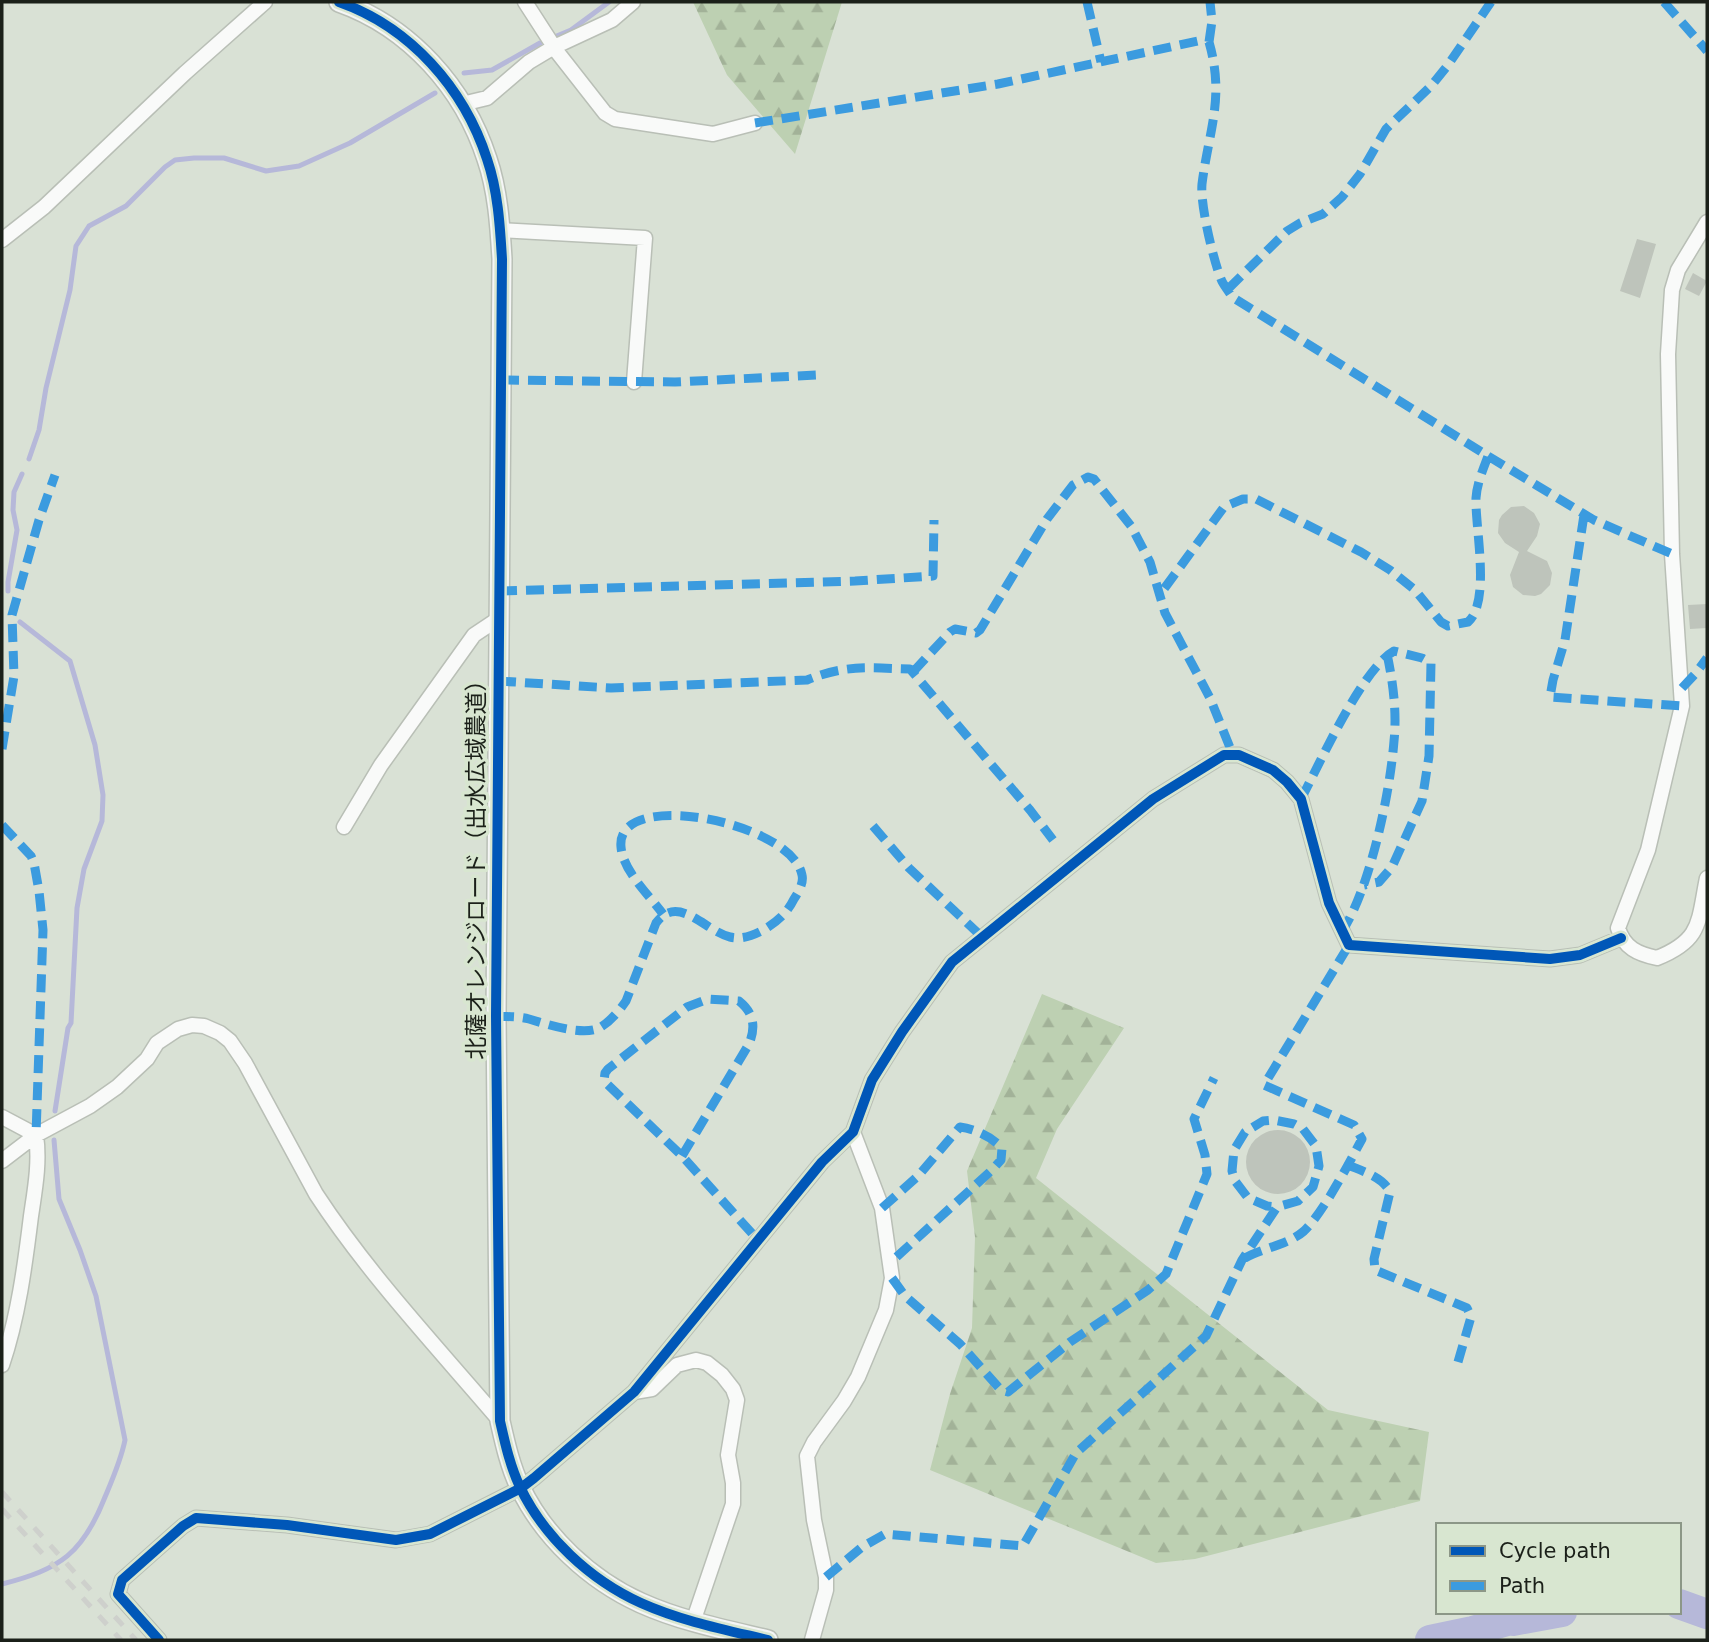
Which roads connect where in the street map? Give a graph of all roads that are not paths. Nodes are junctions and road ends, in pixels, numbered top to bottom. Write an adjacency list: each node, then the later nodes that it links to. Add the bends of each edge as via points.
1 (265, 2): 10 (street, via 44,207)
2 (339, 2): 6 (street, 北薩オレンジロード（出水広域農道）, via 404,38)
3 (525, 2): 5 (street)
4 (633, 2): 5 (street, via 612,20)
5 (550, 42): 6 (street, via 487,98); 7 (street, via 605,113 615,119 713,134)
6 (462, 104): 9 (street, 北薩オレンジロード（出水広域農道）, via 488,160)
7 (755, 123)
8 (1707, 222): 15 (street, via 1678,270 1672,290 1668,354 1672,554 1682,706 1648,850 1618,928)
9 (500, 230): 11 (street, via 645,239); 12 (street, 北薩オレンジロード（出水広域農道）)
10 (2, 240)
11 (634, 382)
12 (498, 619): 13 (street, via 474,635 381,765); 22 (street, 北薩オレンジロード（出水広域農道）)
13 (344, 827)
14 (1707, 878): 15 (street, via 1699,919 1682,947 1657,958 1638,953)
15 (1621, 938): 17 (street, via 1580,955 1550,959 1349,945 1329,903 1301,799 1273,770 1239,755 1224,755 1153,799 952,962 872,1080)
16 (2, 1117): 18 (street)
17 (853, 1132): 21 (street, via 822,1162); 27 (street, via 882,1208 892,1278 886,1310 858,1377 807,1457 826,1577)
18 (36, 1135): 19 (street); 20 (street, via 36,1178 25,1266); 22 (street, via 117,1087 178,1028 192,1024 220,1033 245,1063 329,1214)
19 (2, 1161)
20 (2, 1365)
21 (634, 1392): 23 (street); 24 (street, via 652,1389 677,1365 696,1360 722,1375 737,1400 728,1455 733,1504)
22 (500, 1421): 23 (street, 北薩オレンジロード（出水広域農道）)
23 (521, 1488): 24 (street, 北薩オレンジロード（出水広域農道）, via 560,1543 598,1579 642,1604); 25 (street, via 430,1534 396,1539 196,1518 122,1580 118,1594)
24 (693, 1622): 26 (street, 北薩オレンジロード（出水広域農道）)
25 (159, 1640)
26 (768, 1640)
27 (812, 1640)

